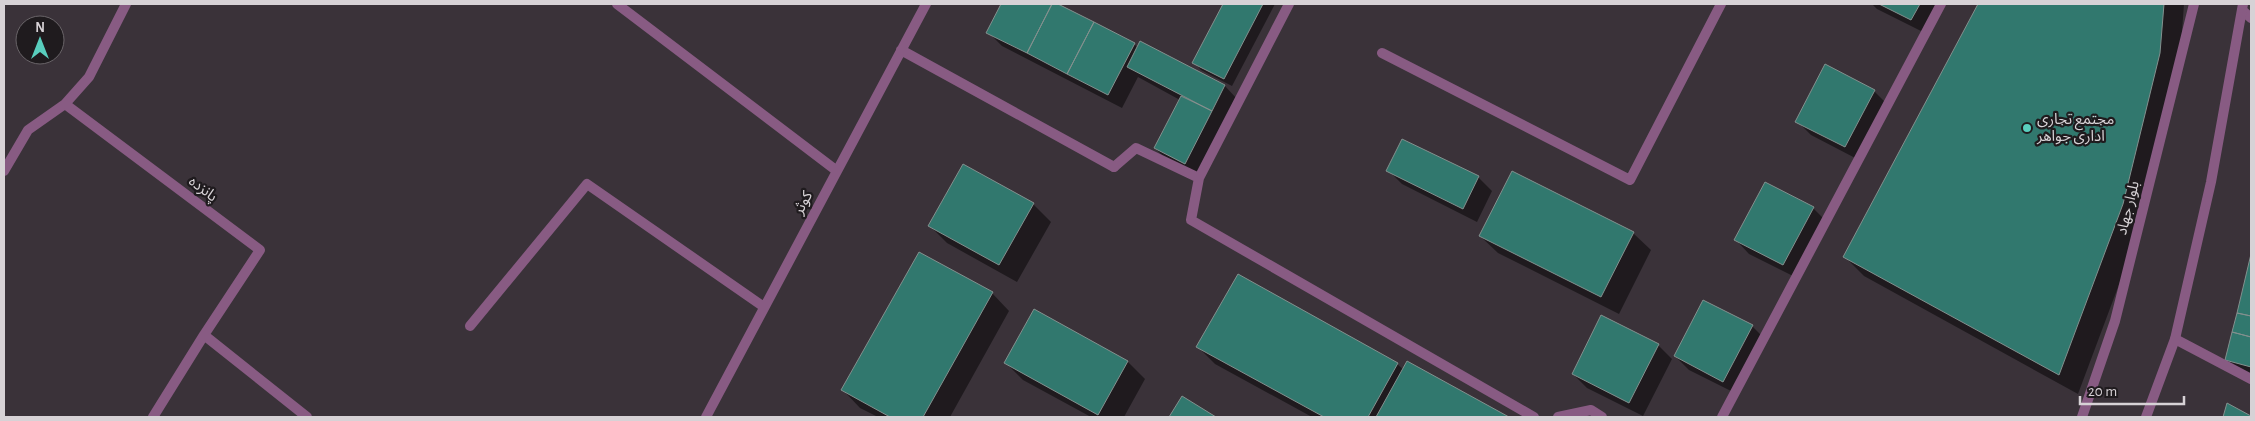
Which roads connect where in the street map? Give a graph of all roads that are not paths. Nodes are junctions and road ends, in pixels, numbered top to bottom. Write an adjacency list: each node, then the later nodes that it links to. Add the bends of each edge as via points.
1 (126, 4): 12 (street, via 89,76)
2 (617, 4): 14 (street)
3 (926, 4): 10 (street, کوثر)
4 (1289, 4): 15 (street)
5 (1721, 4): 11 (street, via 1630,180)
6 (1941, 4): 27 (street)
7 (2194, 4): 28 (street, بلوار جهاد, via 2115,321)
8 (2243, 7): 9 (street); 19 (street, via 2211,182)
9 (2251, 18)
10 (901, 50): 14 (street, کوثر); 15 (street, via 1114,167 1136,148)
11 (1382, 53)
12 (65, 104): 13 (street, via 28,130); 18 (street, پانزده, via 260,250)
13 (4, 171)
14 (837, 171): 16 (street, کوثر)
15 (1199, 178): 24 (street, via 1191,220)
16 (764, 307): 17 (street, via 587,184); 23 (street, کوثر)
17 (470, 326)
18 (204, 335): 21 (street, پانزده); 22 (street)
19 (2175, 339): 20 (street); 29 (street)
20 (2251, 379)
21 (152, 417)
22 (307, 417)
23 (706, 417)
24 (1534, 417)
25 (1558, 417): 26 (street, via 1591,410)
26 (1602, 417)
27 (1722, 417)
28 (2082, 417)
29 (2146, 417)

